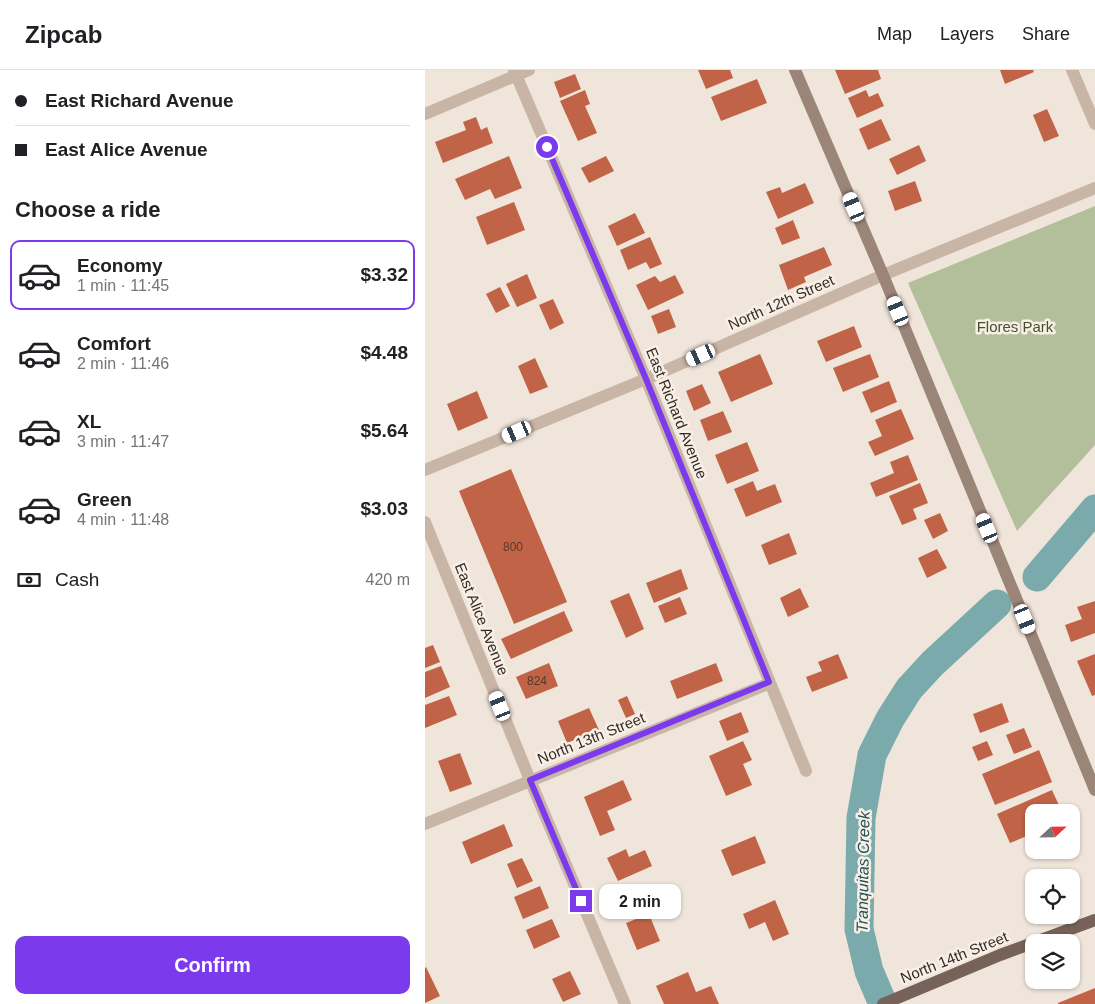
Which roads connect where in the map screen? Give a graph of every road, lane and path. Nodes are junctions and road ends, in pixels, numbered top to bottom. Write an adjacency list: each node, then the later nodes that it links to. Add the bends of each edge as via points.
1 (529, 70): 4 (street)
2 (795, 70): 8 (street)
3 (1072, 70): 6 (street)
4 (515, 73): 5 (street); 9 (street, East Richard Avenue)
5 (425, 114)
6 (1095, 124)
7 (1095, 188): 8 (street, North 12th Street)
8 (883, 275): 9 (street, North 12th Street); 15 (street)
9 (646, 379): 10 (street, North 12th Street); 12 (street, East Richard Avenue)
10 (425, 470)
11 (425, 522): 14 (street, East Alice Avenue)
12 (769, 682): 13 (street, East Richard Avenue); 14 (street, North 13th Street)
13 (806, 771)
14 (530, 780): 16 (street, North 13th Street); 18 (street, East Alice Avenue)
15 (1094, 784)
16 (425, 824)
17 (1095, 920): 19 (main road, North 14th Street)
18 (625, 1004)
19 (883, 1004)

